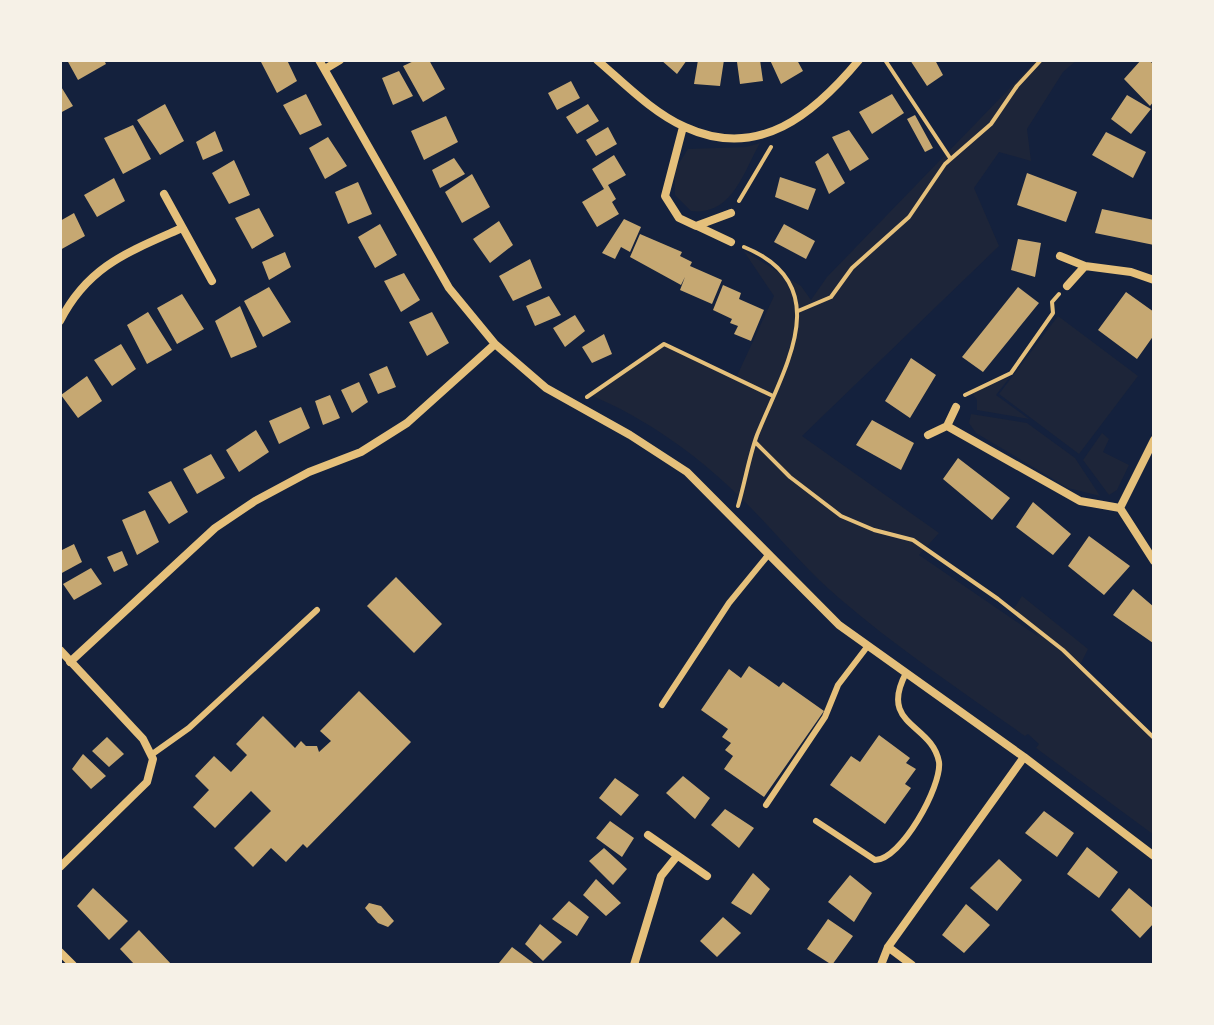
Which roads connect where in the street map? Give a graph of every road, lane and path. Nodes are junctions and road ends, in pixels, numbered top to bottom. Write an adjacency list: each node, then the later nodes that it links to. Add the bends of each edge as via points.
1 (319, 60): 7 (street)
2 (340, 60): 7 (street)
3 (597, 60): 8 (street)
4 (859, 60): 9 (street, via 811,110)
5 (885, 60): 10 (path)
6 (1041, 60): 10 (path, via 991,124)
7 (325, 69): 23 (street, via 449,288)
8 (683, 127): 9 (street, via 740,138); 13 (street, via 665,196 679,218)
9 (780, 131): 12 (path)
10 (951, 159): 21 (path, via 909,217 852,268 831,297)
11 (164, 194): 14 (street)
12 (731, 213): 13 (street)
13 (696, 226): 15 (street)
14 (182, 228): 19 (street); 22 (street, via 126,252 93,274)
15 (731, 242): 21 (path, via 783,270 796,293)
16 (1060, 256): 17 (street)
17 (1085, 266): 18 (street); 20 (street)
18 (1154, 280)
19 (212, 281)
20 (1067, 286): 26 (path, via 1011,373 968,390)
21 (798, 311): 24 (path, via 800,323)
22 (60, 321)
23 (495, 344): 25 (street, via 546,388); 38 (street, via 407,423 361,452 255,501 215,528)
24 (773, 396): 25 (path, via 664,344); 30 (path)
25 (576, 405): 32 (street, via 687,472)
26 (956, 407): 27 (street)
27 (947, 426): 28 (street); 31 (street, via 1080,501)
28 (928, 435)
29 (1154, 440): 31 (street)
30 (755, 442): 32 (path); 41 (path, via 841,516 913,540 998,599 1063,650)
31 (1120, 508): 34 (street)
32 (735, 517): 33 (street)
33 (769, 554): 36 (street); 40 (lane, via 729,603)
34 (1154, 561)
35 (317, 610): 42 (lane, via 189,728)
36 (867, 647): 39 (street); 44 (lane)
37 (60, 650): 38 (street)
38 (70, 662): 42 (street, via 143,739)
39 (906, 673): 43 (street); 45 (lane, via 898,687 898,704 909,725 935,750 940,773 911,830 891,855 875,860)
40 (662, 705)
41 (1154, 738)
42 (151, 755): 49 (street, via 147,782)
43 (1024, 757): 48 (street); 51 (street)
44 (766, 805)
45 (816, 821)
46 (648, 835): 47 (street)
47 (677, 856): 50 (street); 54 (street, via 661,876)
48 (1154, 856)
49 (60, 867)
50 (707, 876)
51 (888, 947): 55 (street); 56 (street)
52 (60, 952): 53 (street)
53 (73, 965)
54 (634, 965)
55 (881, 965)
56 (912, 965)

